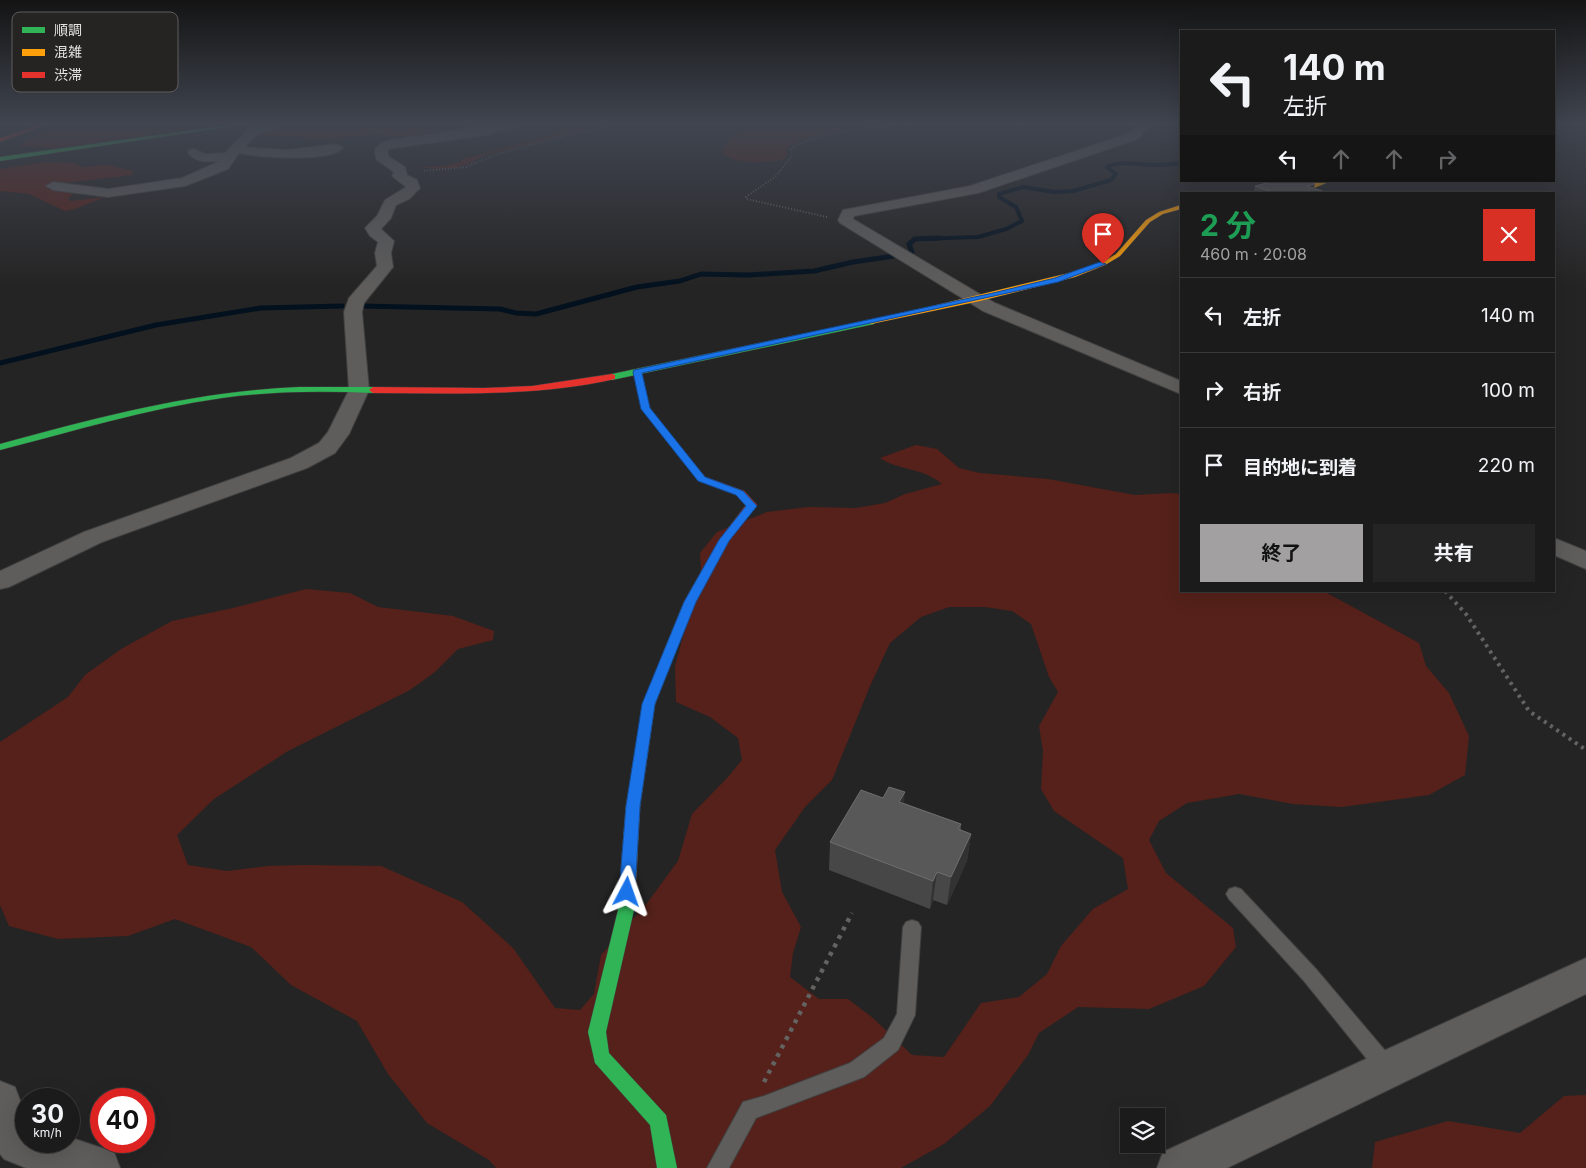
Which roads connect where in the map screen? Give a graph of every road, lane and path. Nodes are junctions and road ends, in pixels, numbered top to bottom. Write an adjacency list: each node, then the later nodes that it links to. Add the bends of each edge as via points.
1 (193, 179): 6 (street, via 177,184 108,192)
2 (404, 179): 13 (street, via 412,183 413,188 390,203 384,218 374,228 375,233 386,241 385,267 355,302 353,312)
3 (772, 179): 9 (path, via 746,196 747,199)
4 (1007, 179): 9 (street, via 973,190 848,213)
5 (1324, 182): 7 (main road)
6 (53, 186)
7 (1269, 192)
8 (1180, 207): 10 (main road, via 1148,221 1127,247 1103,264 1058,280)
9 (845, 220): 10 (street)
10 (977, 299): 11 (main road); 12 (street)
11 (637, 372): 13 (main road, via 519,390); 28 (main road, via 646,409 702,479 740,493 752,506 724,540 690,602 649,704 633,806 626,910 597,1032 601,1057 659,1121)
12 (1180, 388)
13 (360, 390): 14 (main road, via 256,392 207,398 134,412); 17 (street, via 338,434 327,448 299,463 93,537)
14 (0, 447)
15 (1555, 546): 16 (street)
16 (1586, 561)
17 (0, 581)
18 (1446, 592): 19 (path, via 1466,614 1529,711)
19 (1586, 750)
20 (1235, 894): 24 (lane, via 1310,975)
21 (852, 913): 26 (path)
22 (912, 927): 26 (lane, via 906,1015 891,1044 856,1070)
23 (1586, 975): 24 (street)
24 (1386, 1068): 30 (street)
25 (0, 1102): 27 (street, via 6,1123 19,1144)
26 (750, 1109): 29 (lane)
27 (98, 1168)
28 (667, 1168)
29 (718, 1168)
30 (1179, 1168)

